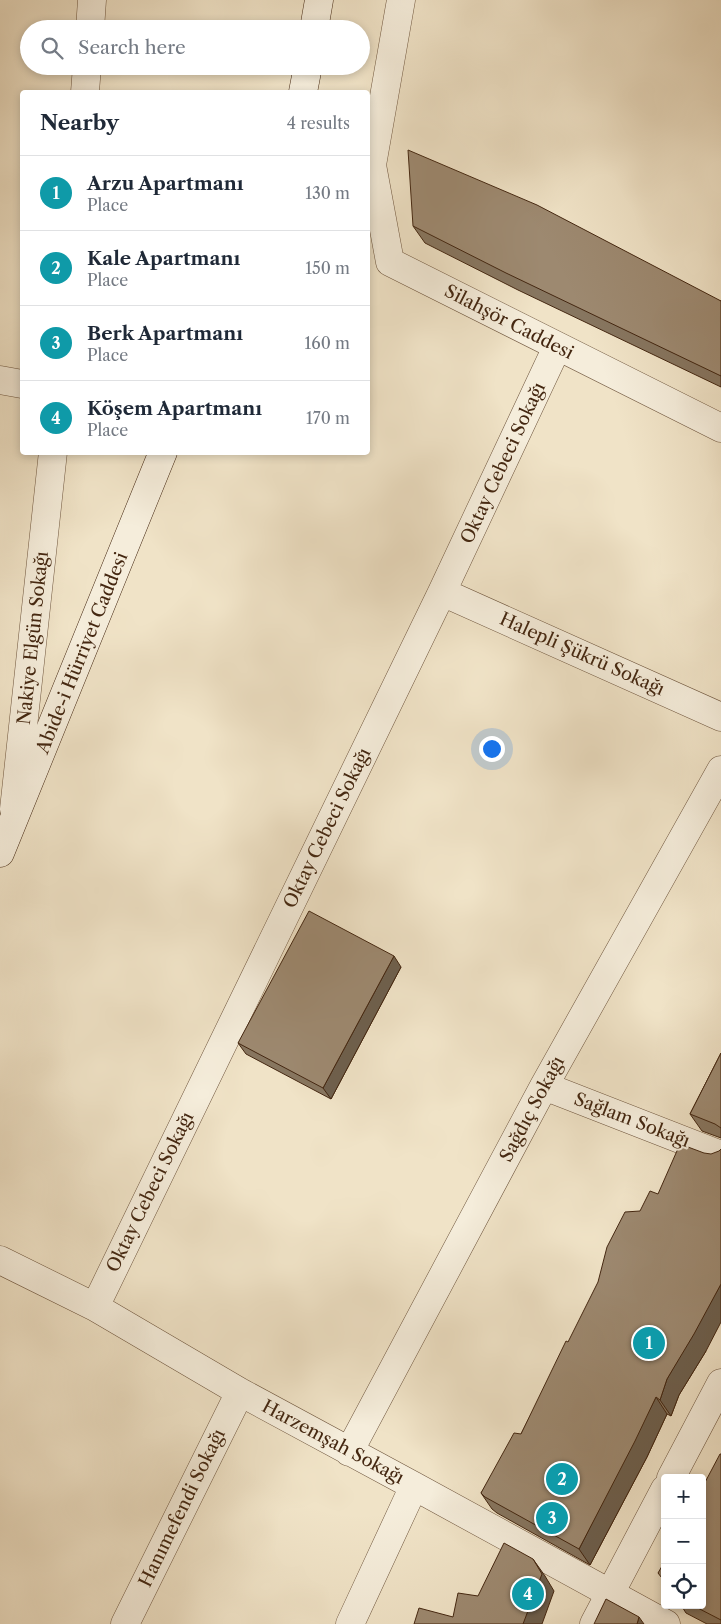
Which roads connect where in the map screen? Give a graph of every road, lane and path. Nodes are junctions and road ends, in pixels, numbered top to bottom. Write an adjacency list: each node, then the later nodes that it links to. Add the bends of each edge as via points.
1 (92, 0): 4 (street)
2 (319, 0): 5 (street)
3 (401, 0): 10 (street)
4 (91, 20)
5 (316, 20)
6 (86, 75): 8 (street)
7 (306, 75): 9 (street)
8 (85, 90)
9 (303, 90)
10 (370, 164): 11 (street, Silahşör Caddesi, via 390,262)
11 (557, 347): 14 (street, Silahşör Caddesi); 17 (street, Oktay Cebeci Sokağı)
12 (0, 380): 13 (street)
13 (20, 384)
14 (721, 428)
15 (53, 455): 20 (street, Nakiye Elgün Sokağı)
16 (162, 455): 20 (street, Abide-i Hürriyet Caddesi)
17 (442, 592): 18 (street, Halepli Şükrü Sokağı); 25 (street, Oktay Cebeci Sokağı)
18 (721, 717)
19 (721, 770): 22 (street, Sağdıç Sokağı)
20 (13, 824): 21 (street, Abide-i Hürriyet Caddesi)
21 (0, 853)
22 (544, 1086): 23 (street, Sağlam Sokağı); 28 (street, Sağdıç Sokağı)
23 (721, 1155)
24 (0, 1260): 25 (street, Harzemşah Sokağı)
25 (94, 1307): 27 (street, Harzemşah Sokağı)
26 (721, 1383): 29 (street)
27 (240, 1392): 28 (street, Harzemşah Sokağı); 33 (street, Hanımefendi Sokağı)
28 (349, 1452): 30 (street, Harzemşah Sokağı)
29 (673, 1474)
30 (414, 1486): 32 (street, Harzemşah Sokağı); 34 (street)
31 (661, 1496): 32 (street)
32 (610, 1592): 35 (street); 36 (street, Harzemşah Sokağı)
33 (125, 1624)
34 (350, 1624)
35 (594, 1624)
36 (666, 1624)

